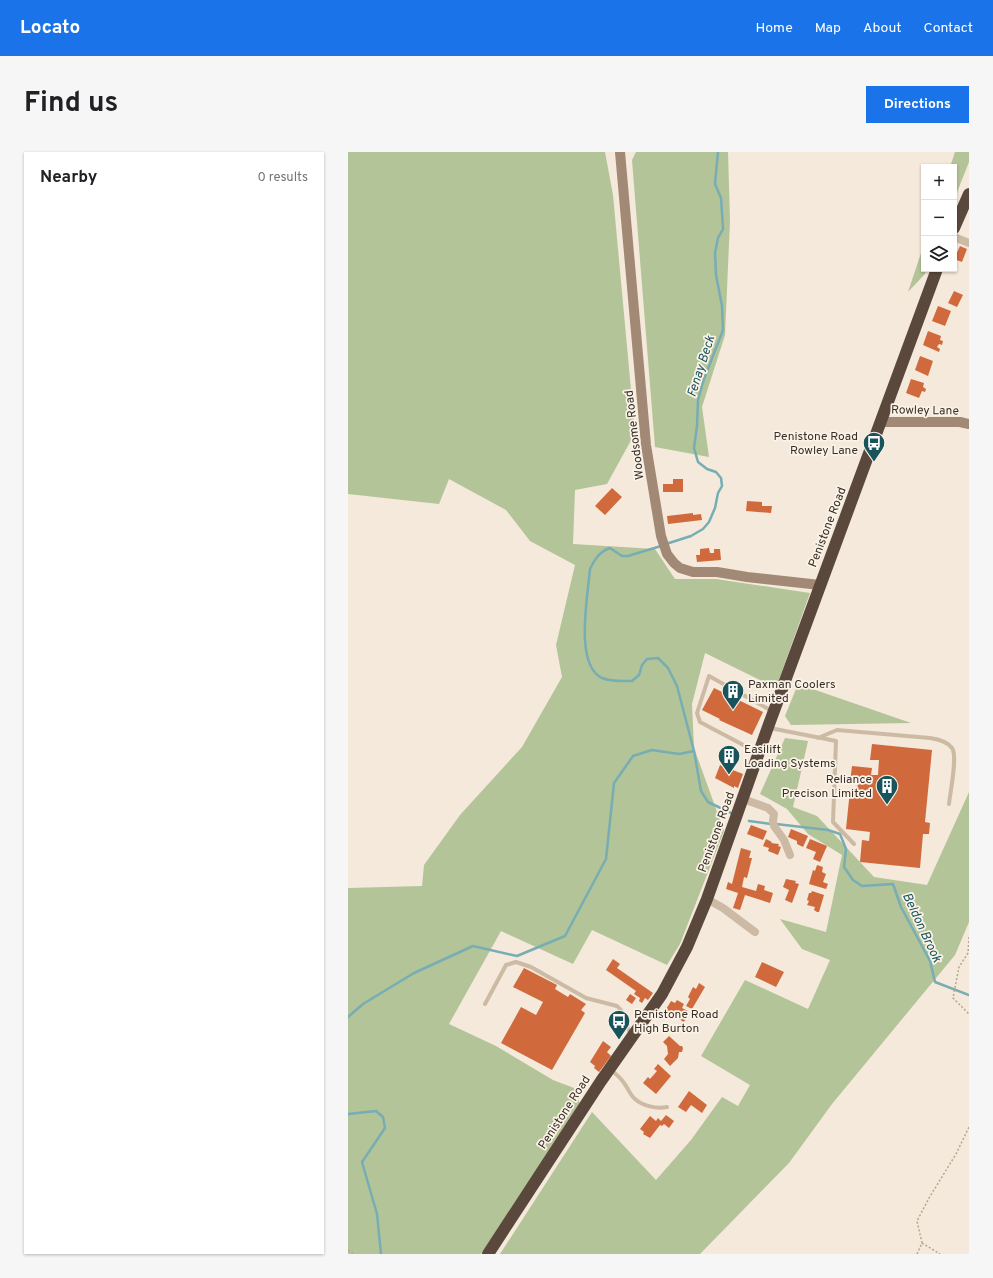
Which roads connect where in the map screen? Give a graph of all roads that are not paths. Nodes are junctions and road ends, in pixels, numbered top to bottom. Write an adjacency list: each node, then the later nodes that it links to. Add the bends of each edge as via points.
1 (620, 152): 9 (street, Woodsome Road, via 646,445 661,536 667,554 680,568 693,572 717,572)
2 (969, 194): 3 (highway)
3 (957, 221)
4 (957, 238): 5 (street)
5 (969, 243)
6 (936, 272): 7 (highway, Penistone Road)
7 (882, 422): 8 (street, Rowley Lane); 9 (highway, Penistone Road)
8 (969, 424)
9 (820, 585): 10 (highway, Penistone Road)
10 (774, 712): 11 (highway, Penistone Road); 13 (lane, via 709,676 697,713 700,722)
11 (768, 727): 12 (lane); 14 (highway, Penistone Road)
12 (818, 738): 15 (lane, via 837,730 943,741 952,748 956,756); 16 (lane, via 836,741 833,822)
13 (749, 748)
14 (743, 799): 17 (street, via 768,808 774,814 773,824); 18 (highway, Penistone Road)
15 (949, 804)
16 (854, 844)
17 (790, 855)
18 (707, 899): 19 (street); 21 (highway, Penistone Road, via 687,947 662,994)
19 (755, 932)
20 (485, 1004): 21 (lane, via 506,965 516,962 531,967 586,998 617,1006 623,1014 626,1029)
21 (632, 1036): 22 (highway, Penistone Road)
22 (609, 1068): 23 (lane, via 634,1098 650,1106); 24 (highway, Penistone Road)
23 (667, 1107)
24 (488, 1254)

